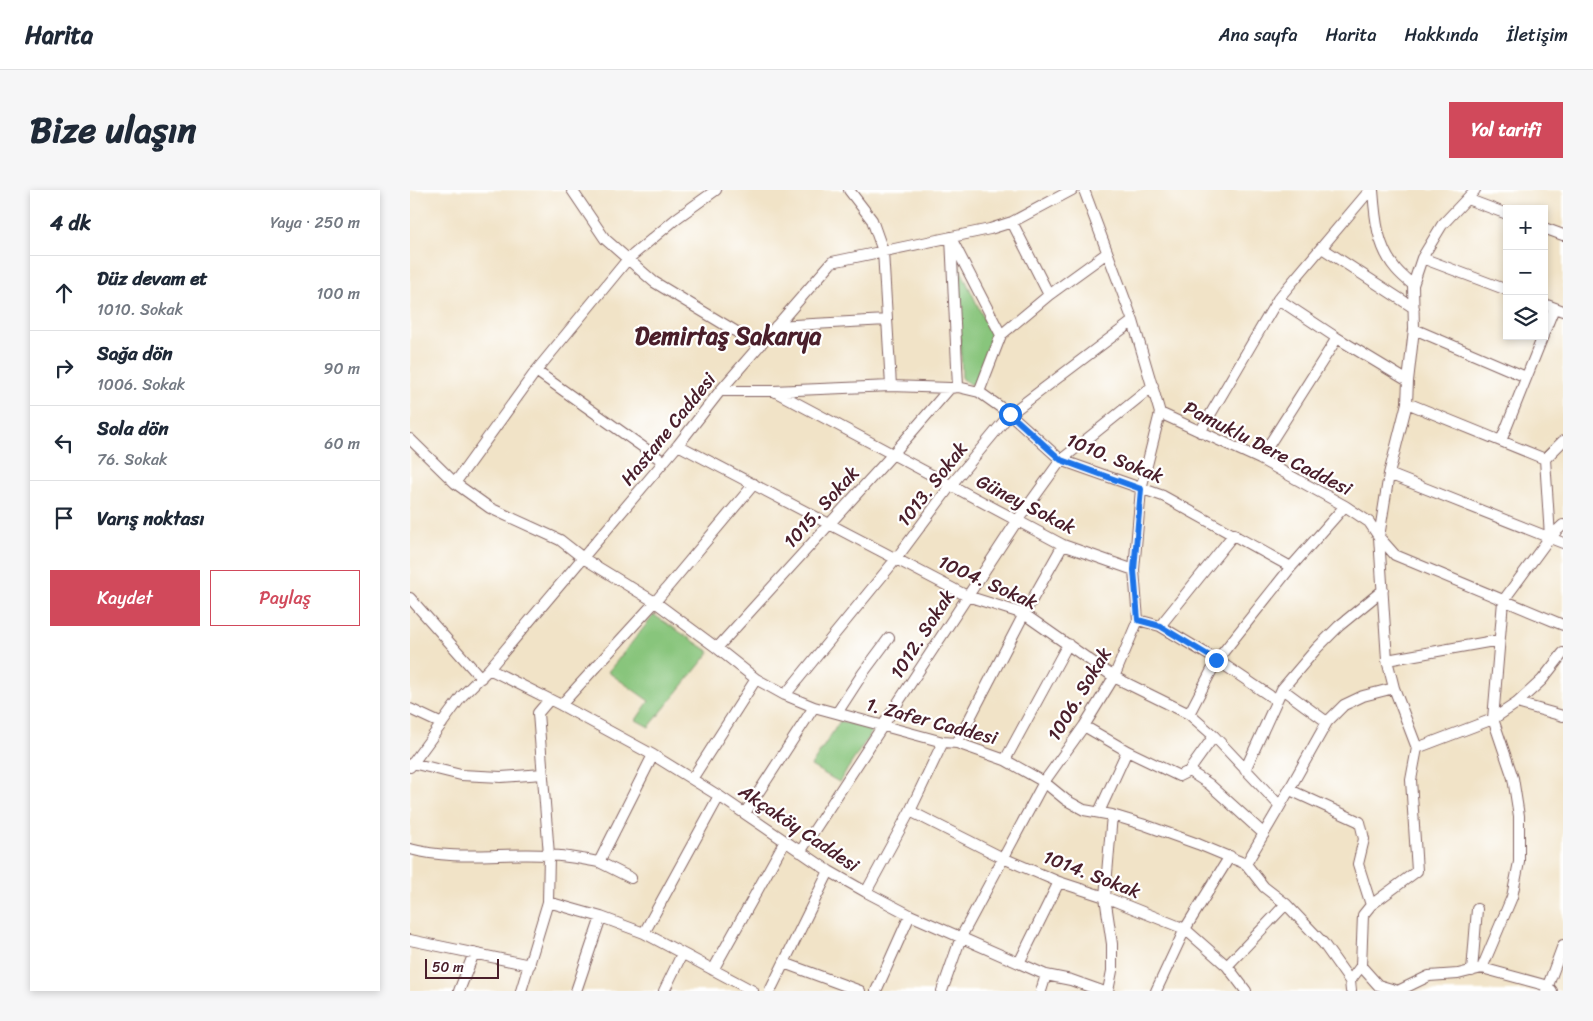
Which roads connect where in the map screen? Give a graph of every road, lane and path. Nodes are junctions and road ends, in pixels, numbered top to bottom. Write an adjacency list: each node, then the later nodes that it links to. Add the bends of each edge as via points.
1 (572, 190): 19 (street, via 605,239)
2 (716, 190): 8 (street)
3 (849, 190): 16 (street, via 872,220)
4 (1072, 190): 11 (street, Hastane Caddesi)
5 (1084, 190): 17 (street, Pamuklu Dere Caddesi)
6 (1371, 190): 15 (street); 20 (street, via 1382,247 1395,268)
7 (1476, 190): 9 (street)
8 (703, 194): 19 (street)
9 (1467, 199): 10 (street); 18 (street, via 1442,225)
10 (1503, 212)
11 (1012, 222): 14 (street, Hastane Caddesi); 22 (street)
12 (1548, 229): 13 (street)
13 (1563, 235)
14 (951, 237): 16 (street, Hastane Caddesi); 31 (street); 40 (street)
15 (1322, 248): 23 (street); 24 (street)
16 (883, 251): 26 (street); 28 (street, Hastane Caddesi, via 832,262)
17 (1107, 253): 22 (street); 27 (street, Pamuklu Dere Caddesi)
18 (1422, 258): 20 (street); 21 (street)
19 (628, 259): 34 (street, via 654,282); 35 (street)
20 (1413, 285): 24 (street)
21 (1503, 288)
22 (1049, 295): 31 (street)
23 (1278, 299): 32 (street); 47 (street)
24 (1414, 308): 30 (street)
25 (1559, 310): 29 (street)
26 (887, 320): 28 (street); 38 (street)
27 (1133, 321): 39 (street, Pamuklu Dere Caddesi); 46 (street, 1013. Sokak)
28 (776, 326): 34 (street, Hastane Caddesi)
29 (1548, 328)
30 (1414, 329): 36 (street); 37 (street)
31 (1001, 335): 43 (street)
32 (1337, 338): 37 (street); 54 (street)
33 (1542, 340): 36 (street)
34 (760, 346): 41 (street, Hastane Caddesi)
35 (536, 371): 56 (street); 58 (street)
36 (1526, 377): 50 (street)
37 (1408, 381): 44 (street)
38 (891, 386): 40 (street, 1010. Sokak); 42 (street, 1010. Sokak)
39 (1152, 386): 45 (street, Pamuklu Dere Caddesi); 55 (street, 1012. Sokak)
40 (954, 387): 43 (street, 1010. Sokak); 52 (street, 1015. Sokak)
41 (720, 391): 42 (street, 1010. Sokak); 51 (street, Hastane Caddesi)
42 (773, 391): 52 (street, Güney Sokak)
43 (979, 392): 46 (street, 1010. Sokak)
44 (1407, 403): 50 (street); 57 (street)
45 (1160, 412): 47 (street, Pamuklu Dere Caddesi); 61 (street, 1006. Sokak)
46 (1010, 414): 55 (street, 1010. Sokak); 60 (street, 1013. Sokak)
47 (1200, 432): 54 (street, Pamuklu Dere Caddesi)
48 (410, 439): 58 (street, 1. Zafer Caddesi)
49 (1563, 440): 53 (street)
50 (1501, 441): 53 (street)
51 (678, 445): 56 (street, Hastane Caddesi); 59 (street, 1004. Sokak)
52 (892, 455): 60 (street, Güney Sokak); 64 (street, 1015. Sokak)
53 (1545, 458): 68 (street)
54 (1260, 459): 62 (street, Pamuklu Dere Caddesi)
55 (1061, 460): 61 (street, 1010. Sokak); 63 (street, 1012. Sokak)
56 (664, 462): 71 (street, Hastane Caddesi)
57 (1389, 474): 67 (street); 68 (street)
58 (455, 483): 71 (street, 1. Zafer Caddesi, via 490,508 560,540)
59 (754, 484): 64 (street, 1004. Sokak); 79 (street)
60 (951, 485): 63 (street, Güney Sokak); 72 (street, 1013. Sokak)
61 (1141, 489): 66 (street, 1010. Sokak, via 1163,496); 74 (street, 1006. Sokak)
62 (1345, 506): 67 (street, Pamuklu Dere Caddesi, via 1369,522); 73 (street)
63 (1017, 521): 70 (street, Güney Sokak); 76 (street, 1012. Sokak)
64 (828, 523): 72 (street, 1004. Sokak); 87 (street, 1015. Sokak)
65 (1563, 525): 68 (street)
66 (1234, 534): 73 (street, 1010. Sokak); 83 (street)
67 (1379, 537): 75 (street); 78 (street, Pamuklu Dere Caddesi, via 1395,555)
68 (1550, 537): 69 (street); 78 (street)
69 (1563, 544)
70 (1063, 545): 74 (street, Güney Sokak); 80 (street)
71 (583, 558): 79 (street, 1. Zafer Caddesi); 91 (street, Hastane Caddesi)
72 (896, 559): 76 (street, 1004. Sokak); 97 (street, 1013. Sokak)
73 (1291, 567): 89 (street)
74 (1134, 570): 81 (street, 1006. Sokak)
75 (1383, 590): 90 (street); 96 (street, via 1316,648)
76 (967, 596): 80 (street, 1004. Sokak); 110 (street, 1012. Sokak)
77 (410, 598): 93 (street)
78 (1503, 601): 82 (street, Pamuklu Dere Caddesi); 85 (street)
79 (655, 602): 87 (street, 1. Zafer Caddesi); 101 (street)
80 (1024, 614): 86 (street, 1004. Sokak); 114 (street)
81 (1138, 620): 83 (street); 92 (street, 1006. Sokak)
82 (1563, 625)
83 (1160, 626): 89 (street)
84 (889, 638): 104 (street)
85 (1499, 640): 90 (street); 107 (street)
86 (1068, 644): 92 (street, 1004. Sokak); 118 (street)
87 (718, 648): 94 (street, 1. Zafer Caddesi)
88 (1563, 653): 100 (street)
89 (1216, 660): 99 (street); 105 (street)
90 (1387, 660): 95 (street)
91 (489, 669): 93 (street, Hastane Caddesi); 98 (street, Akçaköy Caddesi)
92 (1114, 677): 105 (street, 1004. Sokak); 111 (street, 1006. Sokak)
93 (481, 678): 109 (street, Hastane Caddesi, via 462,696)
94 (756, 679): 97 (street, 1. Zafer Caddesi); 123 (street)
95 (1394, 688): 108 (street, via 1344,705); 115 (street)
96 (1282, 689): 99 (street); 108 (street)
97 (785, 695): 102 (street, 1. Zafer Caddesi)
98 (548, 700): 101 (street, Akçaköy Caddesi); 122 (street, via 538,713)
99 (1276, 700): 120 (street)
100 (1518, 703): 106 (street); 107 (street)
101 (561, 705): 117 (street, Akçaköy Caddesi)
102 (814, 707): 104 (street, 1. Zafer Caddesi); 130 (street)
103 (410, 709): 109 (street)
104 (837, 713): 110 (street, 1. Zafer Caddesi)
105 (1189, 714): 112 (street, 1004. Sokak)
106 (1563, 716)
107 (1493, 719): 115 (street); 164 (street, via 1513,778 1519,816 1519,862 1512,897)
108 (1327, 722): 125 (street)
109 (442, 724): 119 (street, Hastane Caddesi)
110 (883, 726): 113 (street, 1. Zafer Caddesi); 135 (street, 1012. Sokak)
111 (1084, 726): 116 (street); 124 (street, 1006. Sokak)
112 (1214, 736): 120 (street, 1004. Sokak); 121 (street)
113 (943, 742): 114 (street, 1. Zafer Caddesi); 128 (street)
114 (957, 743): 118 (street, 1. Zafer Caddesi)
115 (1417, 748): 148 (street, via 1411,780 1417,872)
116 (1127, 751): 121 (street, via 1179,776); 129 (street)
117 (653, 755): 123 (street, Akçaköy Caddesi); 139 (street)
118 (1005, 760): 124 (street, 1. Zafer Caddesi)
119 (411, 765): 122 (street, via 461,775 501,778)
120 (1245, 770): 127 (street, 1004. Sokak)
121 (1189, 772): 132 (street, via 1208,784)
122 (543, 774): 136 (street)
123 (692, 779): 126 (street, Akçaköy Caddesi)
124 (1044, 782): 129 (street, 1. Zafer Caddesi, via 1084,810); 138 (street, 1006. Sokak)
125 (1290, 790): 127 (street); 148 (street, via 1360,822 1364,839 1358,864)
126 (719, 796): 130 (street, Akçaköy Caddesi); 153 (street)
127 (1280, 806): 132 (street)
128 (910, 811): 138 (street, 1014. Sokak); 144 (street)
129 (1099, 812): 131 (street, 1. Zafer Caddesi)
130 (745, 813): 133 (street, Akçaköy Caddesi)
131 (1112, 815): 137 (street, 1. Zafer Caddesi); 145 (street)
132 (1264, 834): 140 (street)
133 (785, 841): 135 (street, Akçaköy Caddesi); 165 (street)
134 (410, 849): 136 (street, via 473,856)
135 (800, 852): 141 (street, Akçaköy Caddesi)
136 (549, 855): 139 (street); 146 (street)
137 (1230, 856): 140 (street, 1. Zafer Caddesi); 152 (street)
138 (1003, 858): 143 (street, 1014. Sokak); 154 (street, 1006. Sokak)
139 (599, 862): 142 (street)
140 (1246, 864): 147 (street, 1. Zafer Caddesi, via 1264,887)
141 (828, 871): 144 (street, Akçaköy Caddesi); 159 (street)
142 (631, 878)
143 (1058, 882): 145 (street, 1014. Sokak); 160 (street)
144 (866, 892): 150 (street, Akçaköy Caddesi)
145 (1106, 897): 152 (street, 1014. Sokak); 181 (street, via 1112,944)
146 (548, 902): 151 (street); 161 (street)
147 (1286, 904): 162 (street); 167 (street, 1. Zafer Caddesi, via 1323,943)
148 (1371, 905): 163 (street, via 1364,915)
149 (1477, 909): 164 (street)
150 (910, 915): 154 (street, Akçaköy Caddesi); 177 (street)
151 (601, 917): 153 (street); 172 (street)
152 (1185, 929): 162 (street, 1014. Sokak); 182 (street)
153 (644, 933): 158 (street)
154 (960, 937): 160 (street, Akçaköy Caddesi); 178 (street, 1006. Sokak)
155 (410, 940): 157 (street)
156 (1563, 945): 169 (street)
157 (474, 953): 161 (street); 170 (street)
158 (682, 954): 165 (street); 173 (street)
159 (784, 963): 168 (street); 175 (street)
160 (1019, 963): 166 (street, Akçaköy Caddesi)
161 (530, 965): 171 (street)
162 (1227, 966): 183 (street, 1014. Sokak)
163 (1361, 966): 167 (street); 184 (street, via 1378,985)
164 (1477, 969): 169 (street); 184 (street, via 1429,976)
165 (714, 970): 174 (street)
166 (1046, 975): 179 (street); 180 (street, Akçaköy Caddesi)
167 (1351, 986)
168 (838, 987): 176 (street)
169 (1548, 989)
170 (459, 991)
171 (521, 991)
172 (576, 991)
173 (664, 991)
174 (753, 991)
175 (770, 991)
176 (860, 991)
177 (876, 991)
178 (942, 991)
179 (1041, 991)
180 (1102, 991)
181 (1108, 991)
182 (1156, 991)
183 (1246, 991)
184 (1398, 991)

